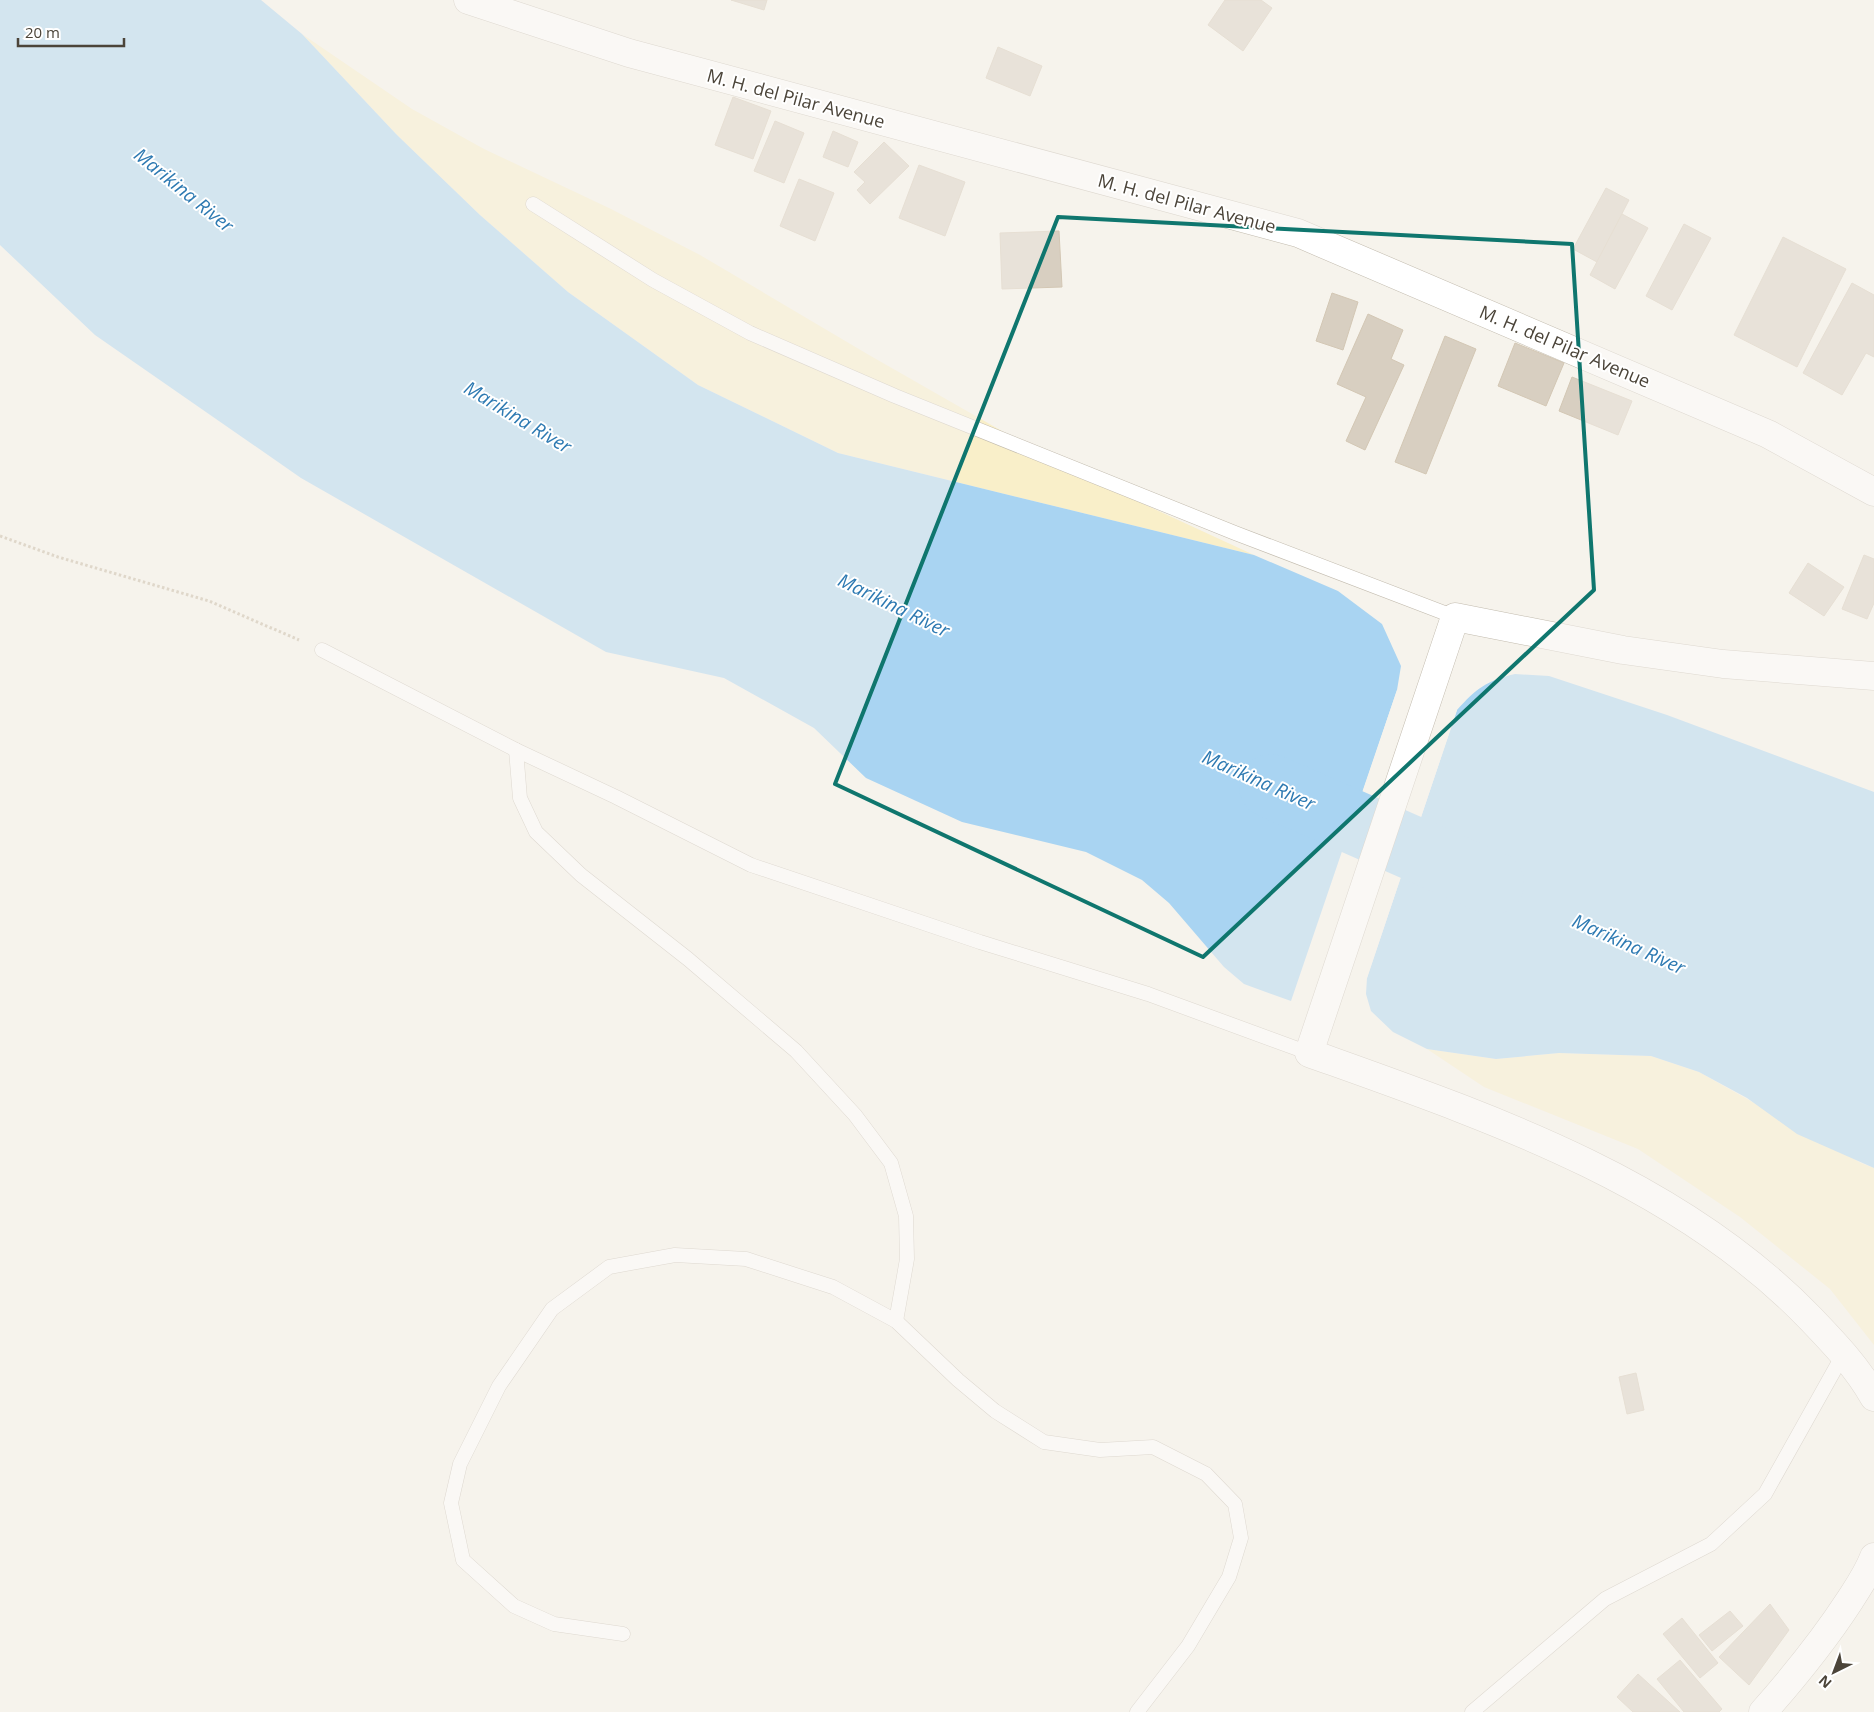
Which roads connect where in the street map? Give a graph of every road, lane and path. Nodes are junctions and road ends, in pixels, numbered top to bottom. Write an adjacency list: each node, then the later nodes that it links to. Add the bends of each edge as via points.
1 (468, 0): 3 (street, M. H. del Pilar Avenue, via 629,53 1298,232 1768,434)
2 (532, 204): 5 (lane, via 653,280 750,333 913,404)
3 (1874, 492)
4 (0, 536): 6 (path, via 209,601)
5 (1455, 617): 7 (street, via 1605,647 1723,664); 9 (street)
6 (322, 650): 8 (lane)
7 (1874, 676)
8 (516, 750): 9 (lane, via 751,865 1148,994); 10 (lane, via 520,798 536,832 581,875 688,958 796,1051 855,1115 891,1163 906,1216 907,1259)
9 (1309, 1053): 11 (street, via 1475,1113 1569,1154 1648,1196 1728,1246 1785,1293)
10 (896, 1321): 14 (lane, via 833,1287 746,1259 675,1255 609,1268 552,1309 499,1386 460,1464 451,1503 463,1560 522,1610 554,1624); 15 (lane, via 994,1411 1044,1442 1100,1450 1153,1447 1206,1474 1235,1504 1241,1538 1229,1577 1188,1646)
11 (1844, 1353): 12 (street); 16 (lane, via 1764,1494 1711,1544 1606,1599)
12 (1874, 1397)
13 (1874, 1557): 17 (street, via 1832,1628)
14 (623, 1634)
15 (1137, 1712)
16 (1472, 1712)
17 (1763, 1712)

